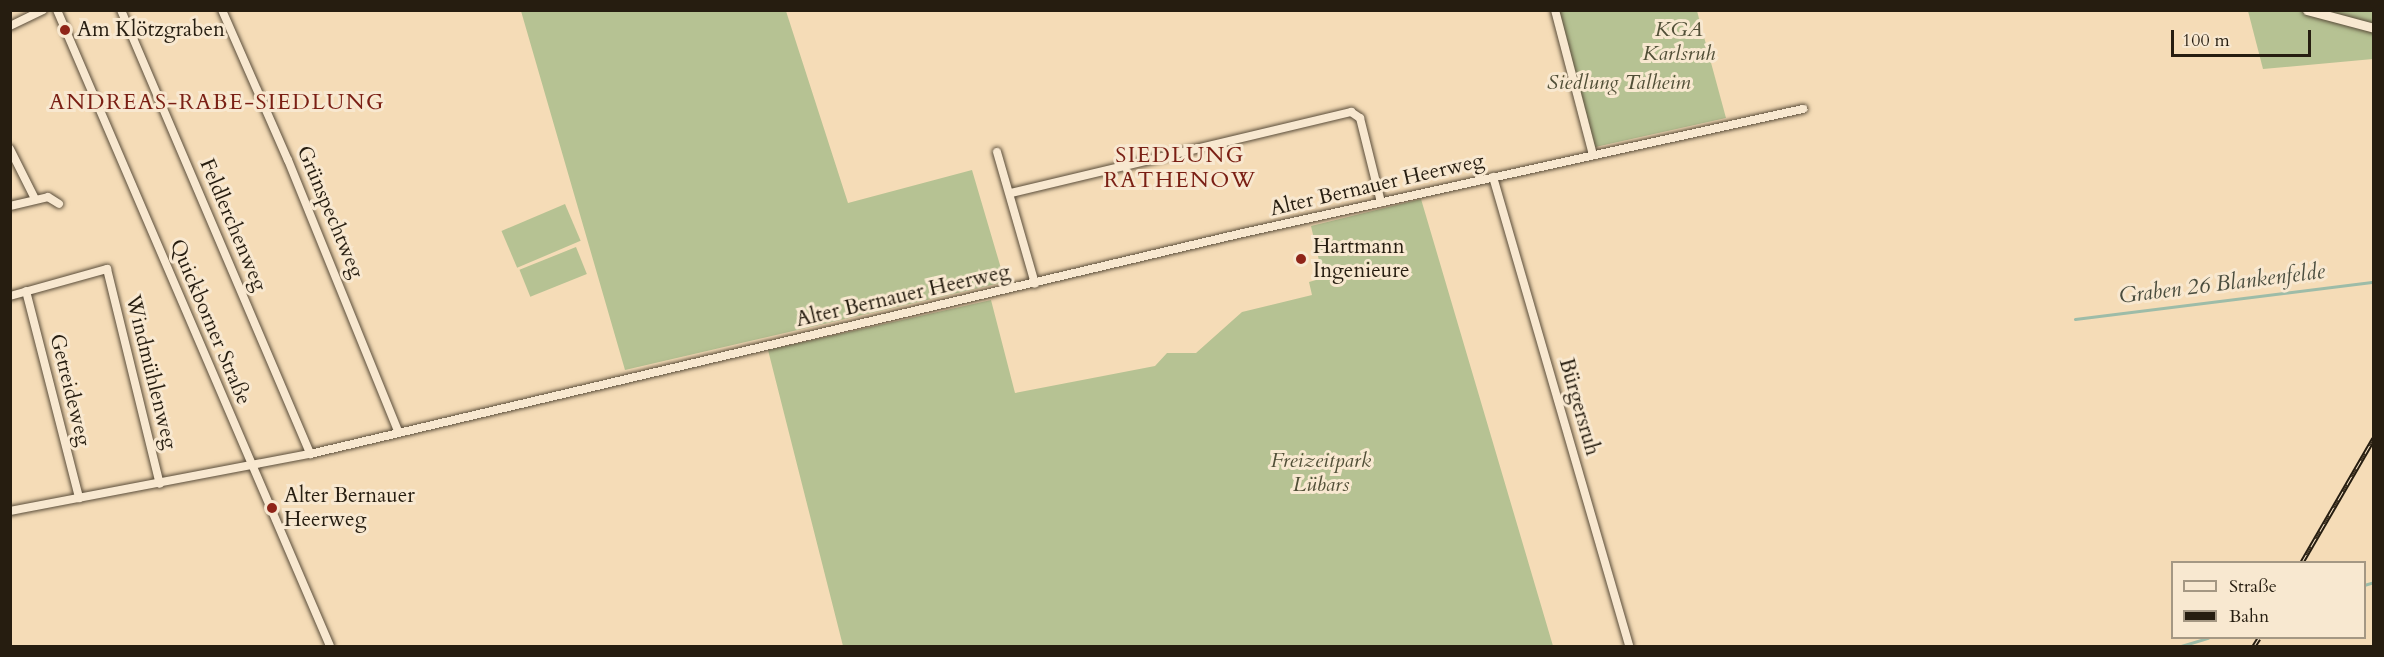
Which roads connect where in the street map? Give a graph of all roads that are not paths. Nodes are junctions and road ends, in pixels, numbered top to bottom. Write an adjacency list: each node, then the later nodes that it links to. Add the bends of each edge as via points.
1 (43, 10): 7 (street)
2 (57, 10): 24 (street, Quickborner Straße)
3 (121, 10): 23 (street, Feldlerchenweg)
4 (222, 10): 22 (street, Grünspechtweg)
5 (1555, 10): 12 (street)
6 (2307, 10): 8 (street)
7 (10, 26)
8 (2373, 28)
9 (1803, 109): 12 (street, Alter Bernauer Heerweg)
10 (10, 149): 15 (street)
11 (998, 152): 14 (street)
12 (1593, 154): 13 (street, Alter Bernauer Heerweg)
13 (1493, 177): 16 (street, Alter Bernauer Heerweg); 29 (street, Bürgersruh)
14 (1011, 193): 16 (street, via 1351,112 1360,118); 19 (street)
15 (35, 199): 17 (street, via 48,197); 18 (street)
16 (1381, 202): 19 (street, Alter Bernauer Heerweg)
17 (59, 204)
18 (10, 206)
19 (1035, 284): 22 (street, Alter Bernauer Heerweg)
20 (26, 291): 21 (street); 25 (street, Windmühlenweg, via 107,269); 26 (street, Getreideweg)
21 (10, 296)
22 (398, 430): 23 (street, Alter Bernauer Heerweg)
23 (310, 454): 24 (street, Alter Bernauer Heerweg)
24 (252, 466): 25 (street, Alter Bernauer Heerweg); 28 (street, Quickborner Straße)
25 (160, 484): 26 (street, Alter Bernauer Heerweg)
26 (79, 498): 27 (street, Alter Bernauer Heerweg)
27 (10, 511)
28 (330, 646)
29 (1629, 646)

